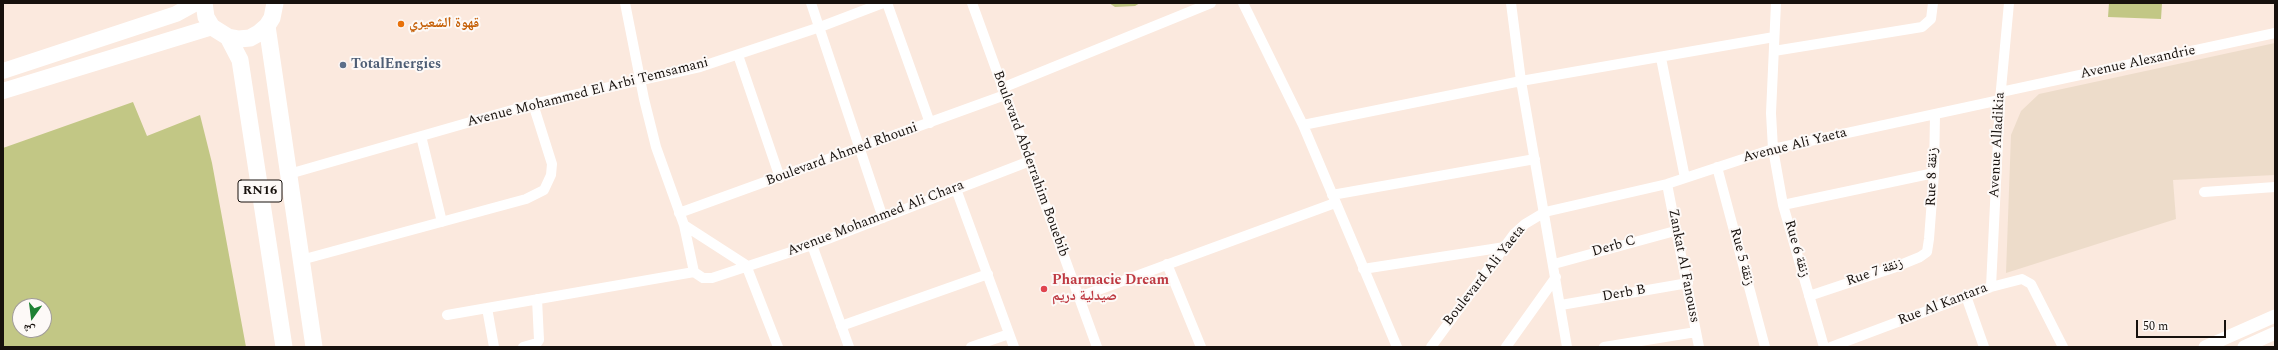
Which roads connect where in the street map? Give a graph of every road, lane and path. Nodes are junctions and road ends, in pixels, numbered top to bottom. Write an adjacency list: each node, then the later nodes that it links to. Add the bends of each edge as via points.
1 (196, 3): 25 (main road, via 176,14)
2 (204, 3): 17 (highway, via 206,17)
3 (275, 3): 16 (highway, RN16, via 272,18)
4 (625, 3): 26 (street)
5 (811, 3): 18 (street)
6 (883, 3): 18 (street, Avenue Mohammed El Arbi Temsamani)
7 (887, 3): 33 (street)
8 (972, 3): 29 (street, Boulevard Abderrahim Bouebib)
9 (1211, 3): 15 (street, Boulevard Ahmed Rhouni)
10 (1243, 3): 34 (street)
11 (1511, 3): 27 (street)
12 (1776, 3): 21 (street, Rue 6 زنقة)
13 (1933, 3): 22 (street, via 1931,19 1922,27)
14 (2009, 3): 30 (street, Avenue Alladikia)
15 (1187, 8): 29 (street, Boulevard Ahmed Rhouni)
16 (267, 26): 20 (highway, via 250,38); 42 (highway, RN16)
17 (212, 27): 20 (highway); 28 (main road)
18 (820, 27): 23 (street, Avenue Mohammed El Arbi Temsamani); 36 (street)
19 (2275, 33): 30 (street, Avenue Alexandrie)
20 (228, 37): 82 (highway, RN16, via 240,60)
21 (1774, 37): 22 (street, Rue 6 زنقة); 24 (street)
22 (1774, 51): 37 (street, Rue 6 زنقة, via 1771,113)
23 (738, 55): 26 (street, Avenue Mohammed El Arbi Temsamani, via 673,74); 43 (street)
24 (1661, 58): 27 (street); 44 (street)
25 (3, 71)
26 (642, 80): 31 (street, Avenue Mohammed El Arbi Temsamani); 52 (street, via 654,140)
27 (1521, 81): 34 (street); 38 (street)
28 (3, 91)
29 (1004, 91): 33 (street, Boulevard Ahmed Rhouni); 39 (street, Boulevard Abderrahim Bouebib)
30 (2001, 96): 32 (street, Avenue Ali Yaeta); 69 (street, Avenue Alladikia)
31 (533, 104): 35 (street, Avenue Mohammed El Arbi Temsamani); 54 (street, via 552,164 551,175 544,190 526,199)
32 (1934, 114): 37 (street, Avenue Ali Yaeta); 41 (street, Rue 8 زنقة)
33 (930, 123): 36 (street, Boulevard Ahmed Rhouni)
34 (1303, 125): 49 (street)
35 (421, 136): 42 (street, Avenue Mohammed El Arbi Temsamani); 54 (street)
36 (860, 149): 43 (street, Boulevard Ahmed Rhouni); 53 (street)
37 (1773, 149): 40 (street, Avenue Ali Yaeta); 50 (street, Rue 6 زنقة)
38 (1535, 159): 49 (street); 51 (street)
39 (1030, 161): 47 (street, Avenue Mohammed Ali Chara); 72 (street, Boulevard Abderrahim Bouebib)
40 (1717, 167): 44 (street, Avenue Ali Yaeta); 98 (street, Rue 5 زنقة)
41 (1934, 173): 50 (street); 57 (street, Rue 8 زنقة)
42 (289, 174): 60 (highway, RN16)
43 (780, 178): 52 (street, Boulevard Ahmed Rhouni)
44 (1685, 178): 45 (street, Avenue Ali Yaeta)
45 (1667, 184): 51 (street, Avenue Ali Yaeta); 56 (street, Zankat Al Fanouss)
46 (2275, 186): 48 (street)
47 (956, 189): 53 (street, Avenue Mohammed Ali Chara); 66 (street)
48 (2204, 192)
49 (1333, 199): 61 (street); 64 (street)
50 (1783, 205): 70 (street, Rue 6 زنقة)
51 (1545, 212): 59 (street, Boulevard Ali Yaeta, via 1524,224); 62 (street)
52 (679, 213): 55 (street)
53 (883, 218): 58 (street, Avenue Mohammed Ali Chara)
54 (442, 222): 60 (street)
55 (684, 225): 63 (street); 65 (street)
56 (1675, 231): 62 (street, Derb C); 68 (street, Zankat Al Fanouss)
57 (1930, 239): 70 (street, Rue 7 زنقة, via 1927,252 1920,257)
58 (812, 245): 63 (street, Avenue Mohammed Ali Chara); 78 (street)
59 (1505, 247): 64 (street); 93 (street, Boulevard Ali Yaeta)
60 (301, 260): 83 (highway, RN16)
61 (1167, 264): 72 (street); 91 (street)
62 (1554, 264): 67 (street)
63 (746, 265): 65 (street, Avenue Mohammed Ali Chara, via 721,275 703,278); 86 (street)
64 (1363, 269): 92 (street)
65 (694, 272): 73 (street)
66 (988, 274): 78 (street); 81 (street)
67 (1556, 277): 74 (street); 94 (street)
68 (1688, 283): 74 (street, Derb B); 79 (street, Zankat Al Fanouss)
69 (1991, 287): 71 (street, Rue Al Kantara); 102 (street, Rue Al Kantara, via 2015,280 2026,280 2031,284)
70 (1809, 296): 99 (street, Rue 6 زنقة)
71 (1966, 296): 100 (street, Rue Al Kantara); 101 (street)
72 (1079, 297): 90 (street, Boulevard Abderrahim Bouebib)
73 (537, 300): 75 (street); 85 (street, via 539,340)
74 (1561, 305): 95 (street)
75 (487, 308): 76 (street); 84 (street)
76 (448, 315)
77 (2275, 316): 103 (street)
78 (841, 326): 87 (street)
79 (1696, 332): 96 (street); 97 (street, Zankat Al Fanouss)
80 (2275, 333): 104 (street)
81 (1009, 334): 88 (street); 89 (street)
82 (284, 347)
83 (314, 347)
84 (494, 347)
85 (524, 347)
86 (778, 347)
87 (849, 347)
88 (971, 347)
89 (1014, 347)
90 (1097, 347)
91 (1201, 347)
92 (1397, 347)
93 (1430, 347)
94 (1506, 347)
95 (1567, 347)
96 (1604, 347)
97 (1699, 347)
98 (1765, 347)
99 (1824, 347)
100 (1831, 347)
101 (1984, 347)
102 (2063, 347)
103 (2205, 347)
104 (2244, 347)

